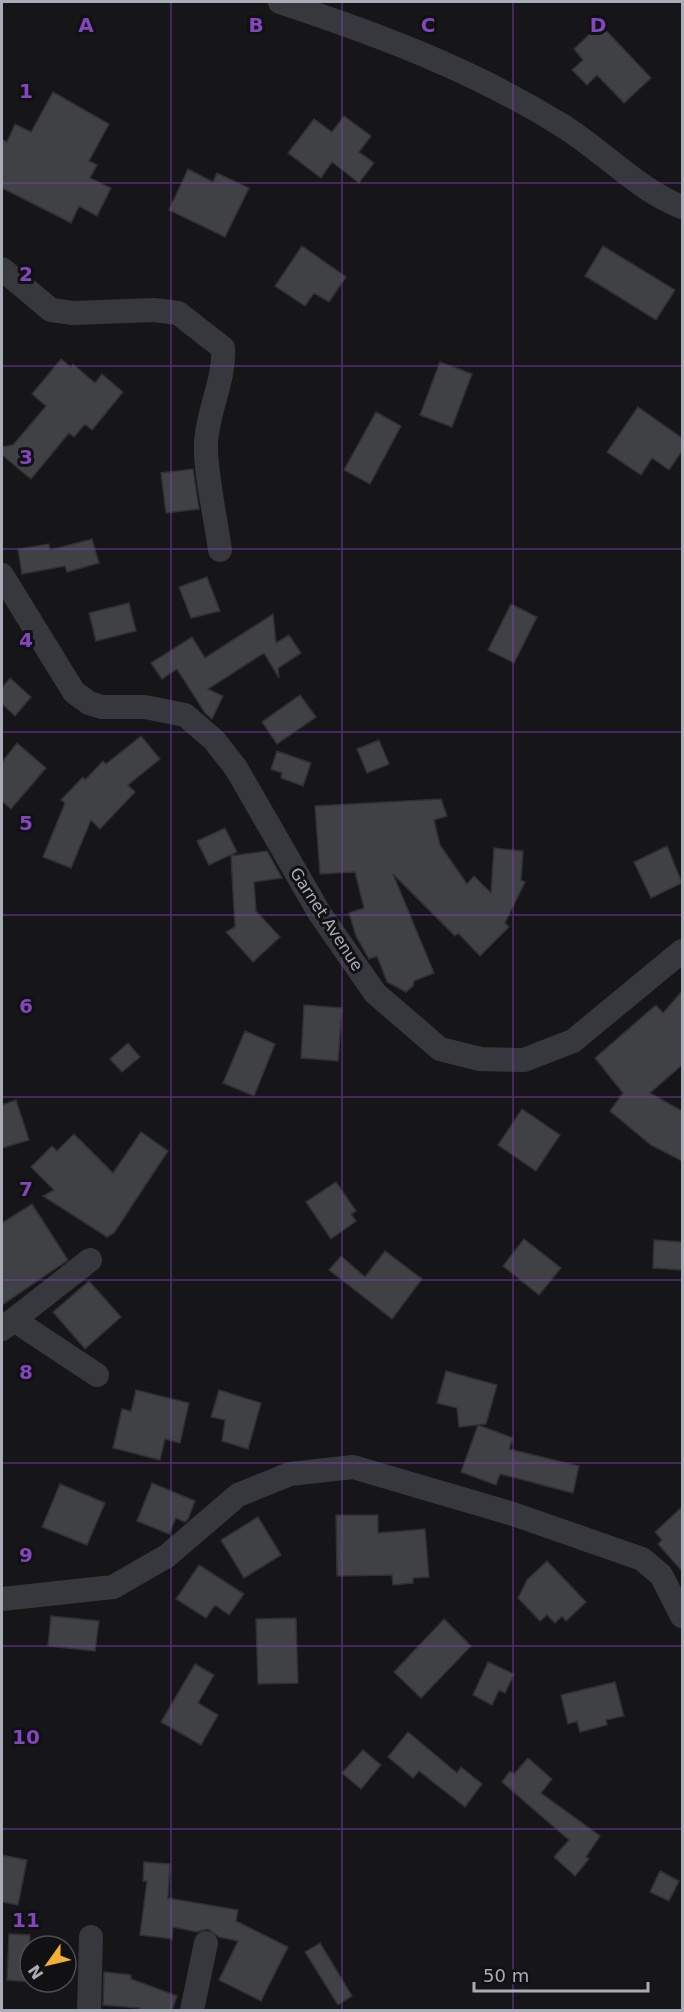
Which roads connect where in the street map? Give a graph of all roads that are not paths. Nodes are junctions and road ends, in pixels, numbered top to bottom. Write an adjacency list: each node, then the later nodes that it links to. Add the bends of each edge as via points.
1 (280, 2): 2 (street, via 362,29 468,72 564,126 662,197)
2 (682, 207)
3 (2, 269): 4 (street, via 51,310 178,313 223,348 224,366 209,417 206,446)
4 (220, 550)
5 (2, 574): 6 (street, Garnet Avenue, via 74,692 102,707 145,707 185,716 214,740 237,768 320,914 375,993 441,1049 480,1059 524,1060 573,1041)
6 (682, 951)
7 (90, 1260): 8 (street)
8 (8, 1325): 9 (street)
9 (97, 1375)
10 (2, 1599): 11 (street, via 113,1587 167,1556 238,1495 290,1474 353,1467 513,1514 642,1559 661,1575)
11 (682, 1616)
12 (91, 1937): 14 (street)
13 (206, 1943): 15 (street)
14 (89, 2010)
15 (192, 2010)

